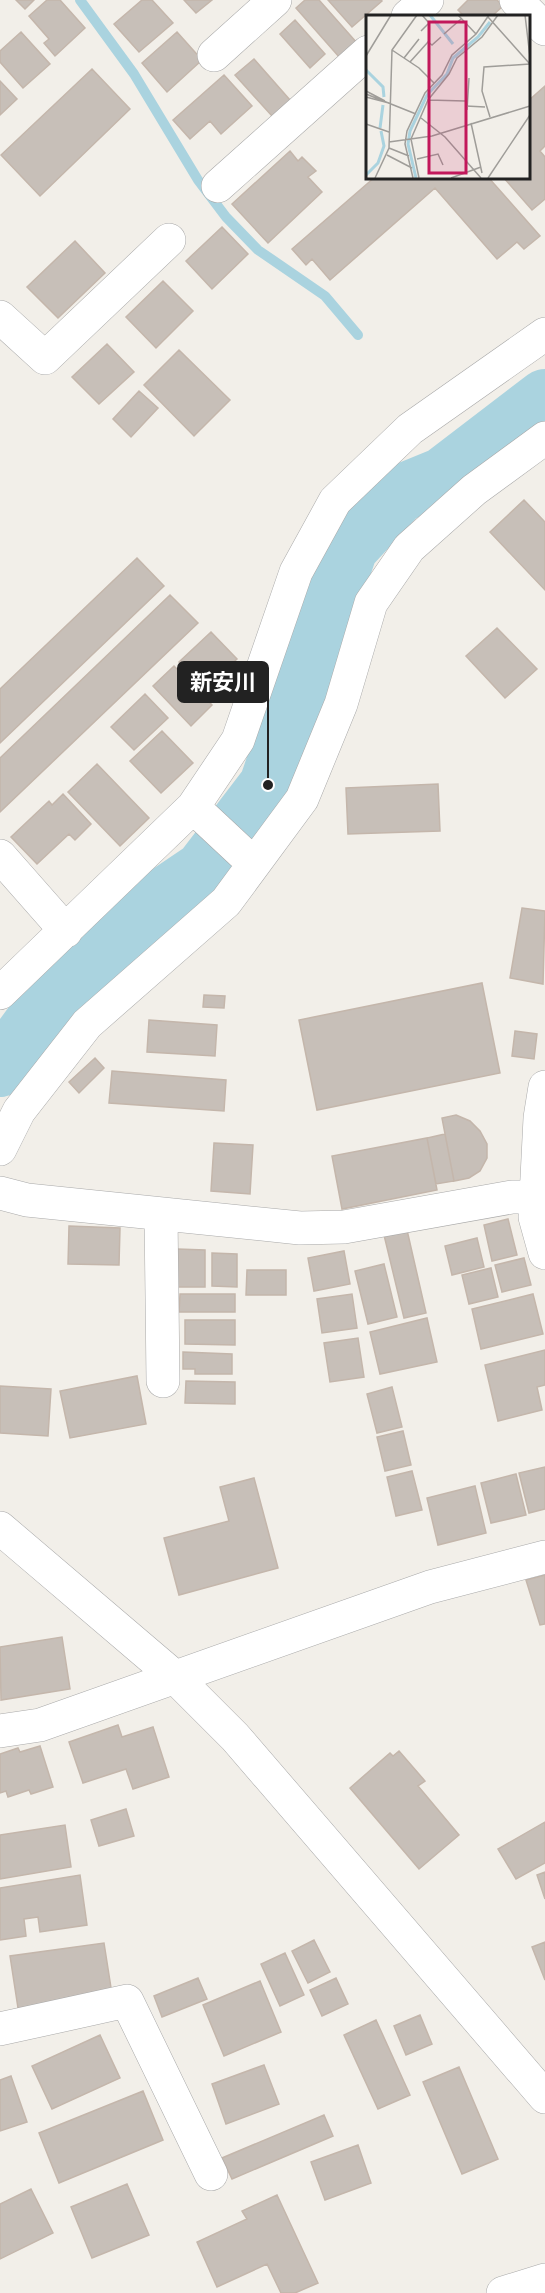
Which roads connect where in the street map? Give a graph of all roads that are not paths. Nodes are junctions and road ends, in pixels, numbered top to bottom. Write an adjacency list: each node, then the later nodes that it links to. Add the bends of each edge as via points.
1 (275, 0): 7 (street)
2 (427, 0): 4 (street)
3 (516, 0): 5 (street)
4 (409, 15)
5 (545, 29)
6 (366, 54): 8 (street)
7 (214, 55)
8 (218, 186)
9 (169, 240): 10 (street, via 45,358)
10 (0, 317)
11 (545, 334): 13 (street, via 410,429 335,501 296,572 238,740)
12 (545, 438): 15 (street, via 474,490 410,548 371,603 341,704 302,799)
13 (196, 810): 15 (street); 16 (street)
14 (0, 856): 16 (street)
15 (249, 859): 19 (street, via 226,902 87,1024 19,1112)
16 (66, 931): 17 (street)
17 (0, 993)
18 (545, 1087): 21 (street)
19 (0, 1149)
20 (0, 1193): 22 (street, via 27,1200)
21 (536, 1197): 22 (street, via 512,1197 344,1227 300,1228); 23 (street, via 535,1217)
22 (161, 1214): 24 (street)
23 (545, 1253)
24 (164, 1381)
25 (0, 1528): 27 (street)
26 (545, 1557): 27 (street, via 430,1587)
27 (176, 1678): 28 (street, via 40,1725); 30 (street, via 235,1737)
28 (0, 1731)
29 (0, 2029): 31 (street, via 127,2001)
30 (545, 2097)
31 (211, 2174)
32 (545, 2280): 33 (street)
33 (503, 2293)

